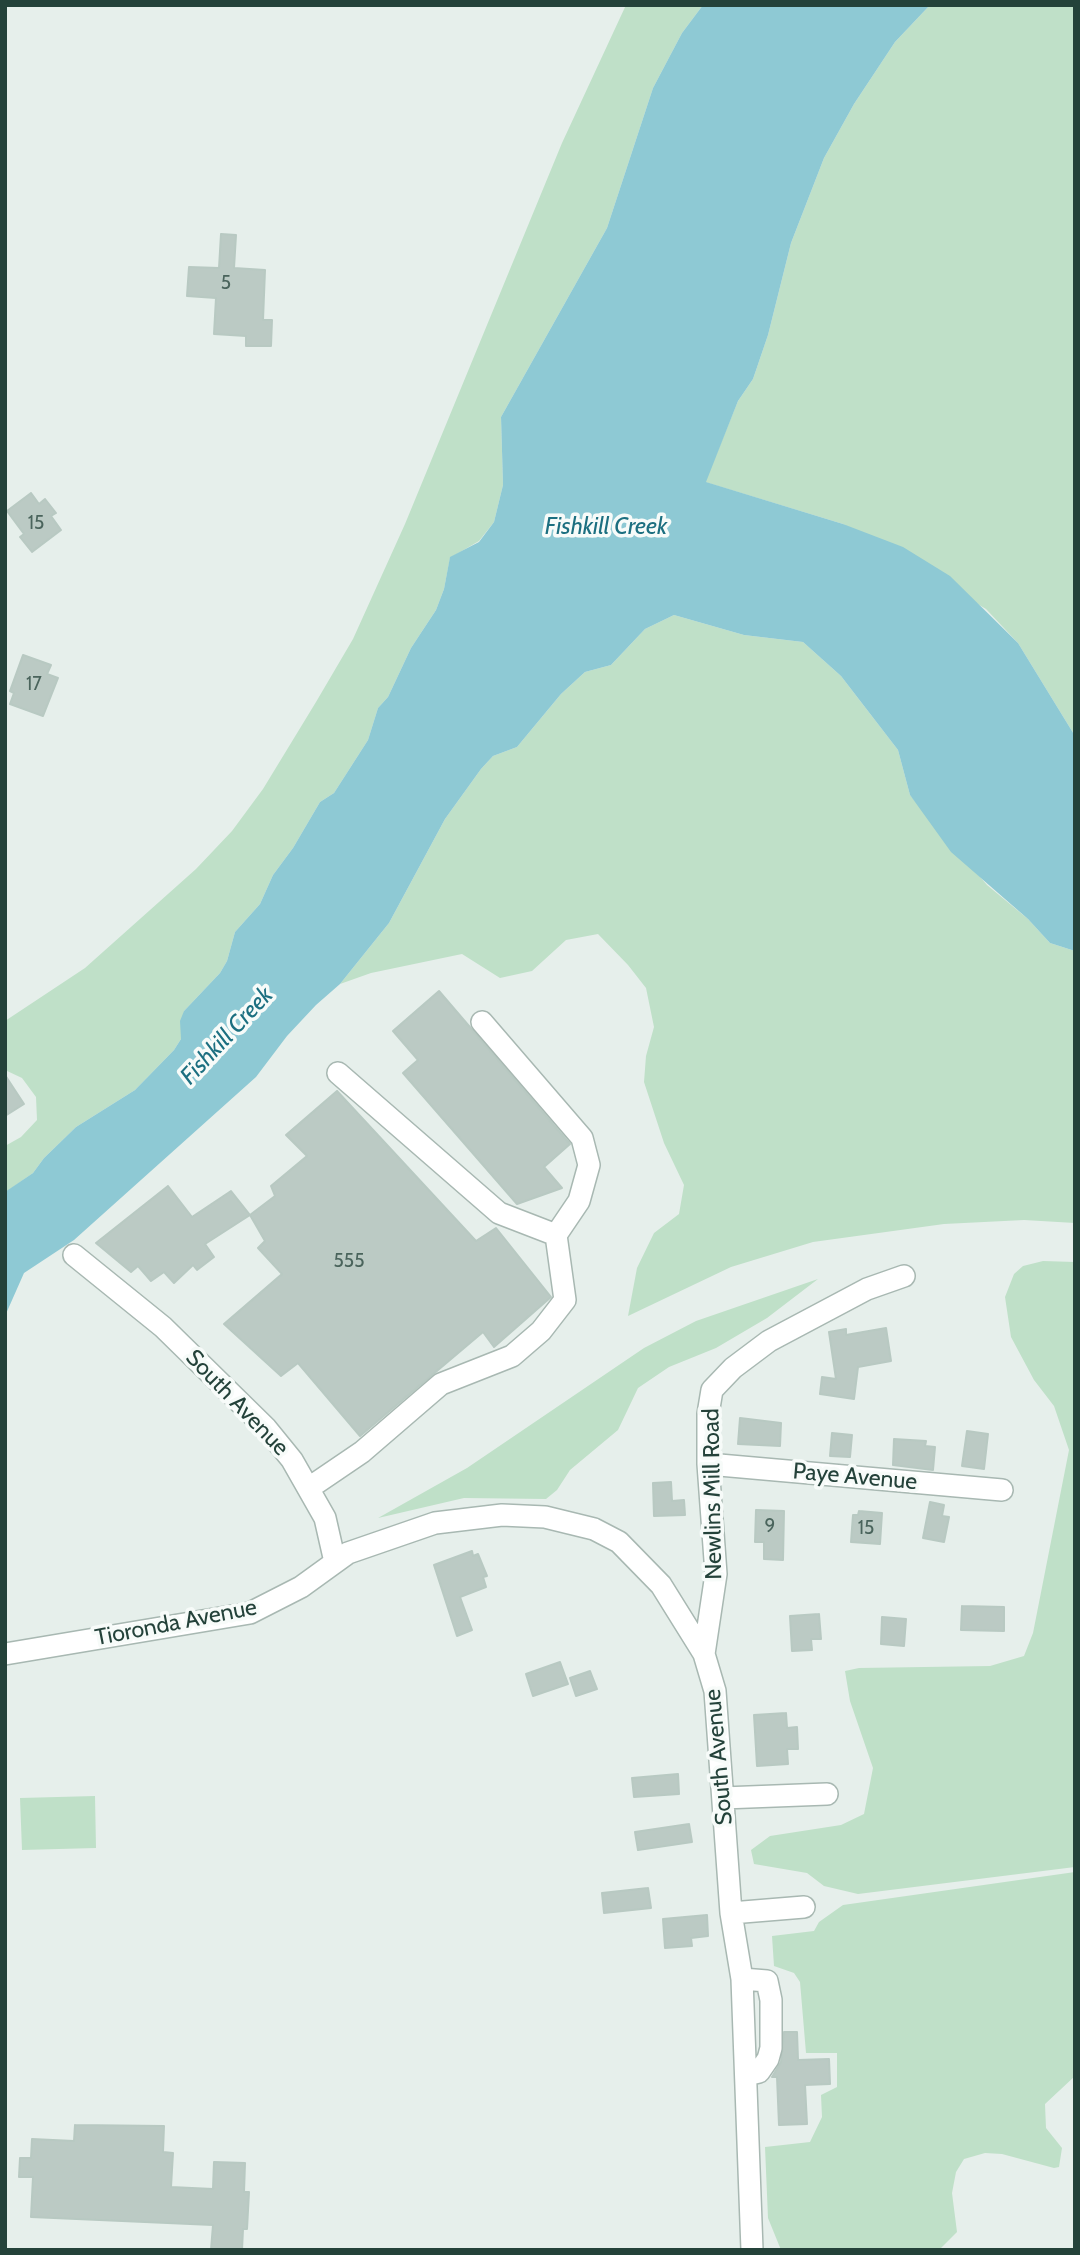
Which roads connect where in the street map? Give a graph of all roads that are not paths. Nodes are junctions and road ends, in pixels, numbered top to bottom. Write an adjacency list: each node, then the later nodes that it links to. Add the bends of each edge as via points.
1 (482, 1022): 3 (street, via 582,1138 589,1164 579,1201)
2 (338, 1073): 3 (street, via 499,1213)
3 (556, 1235): 7 (street, via 565,1300 541,1331 512,1356 440,1384 362,1452)
4 (74, 1255): 7 (street, South Avenue, via 163,1327 266,1427)
5 (904, 1276): 6 (street, Newlins Mill Road, via 816,1314 769,1341 718,1381 708,1414)
6 (708, 1464): 8 (street, Paye Avenue); 11 (street, Newlins Mill Road, via 716,1574)
7 (309, 1488): 9 (street, South Avenue, via 325,1518)
8 (1002, 1490)
9 (335, 1562): 10 (street, Tioronda Avenue, via 301,1587 250,1613); 11 (street, South Avenue, via 348,1553 435,1523 471,1517 545,1517 594,1529 619,1542 661,1585)
10 (5, 1654)
11 (704, 1654): 13 (street, South Avenue, via 716,1702)
12 (827, 1794): 13 (street)
13 (723, 1798): 15 (street, South Avenue)
14 (804, 1907): 15 (street)
15 (731, 1913): 16 (street, South Avenue, via 742,1979)
16 (752, 2250)

